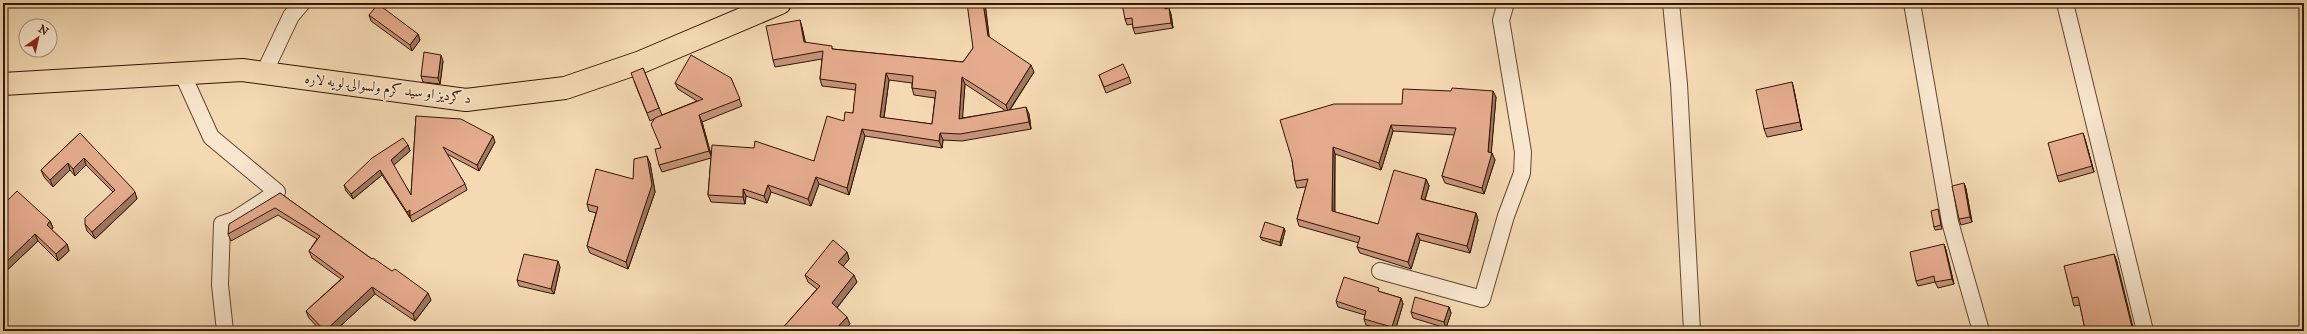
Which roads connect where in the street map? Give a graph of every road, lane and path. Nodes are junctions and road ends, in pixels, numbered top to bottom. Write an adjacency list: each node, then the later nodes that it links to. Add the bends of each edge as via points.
1 (302, 3): 7 (street, via 291,16)
2 (780, 3): 7 (highway, د ګردیز او سید کرم ولسوالۍ لویه لاره, via 641,62 565,88 466,100)
3 (1506, 3): 10 (street, via 1501,20 1523,152 1522,173 1506,216 1482,299)
4 (1671, 3): 12 (street, via 1679,84)
5 (1912, 3): 13 (street, via 1950,222)
6 (2065, 3): 14 (street)
7 (264, 73): 8 (highway, د ګردیز او سید کرم ولسوالۍ لویه لاره, via 242,70)
8 (182, 74): 9 (highway, د ګردیز او سید کرم ولسوالۍ لویه لاره); 11 (street, via 211,137 277,192 234,220 222,224 220,285)
9 (3, 84)
10 (1380, 272)
11 (225, 331)
12 (1692, 331)
13 (1981, 331)
14 (2145, 331)

